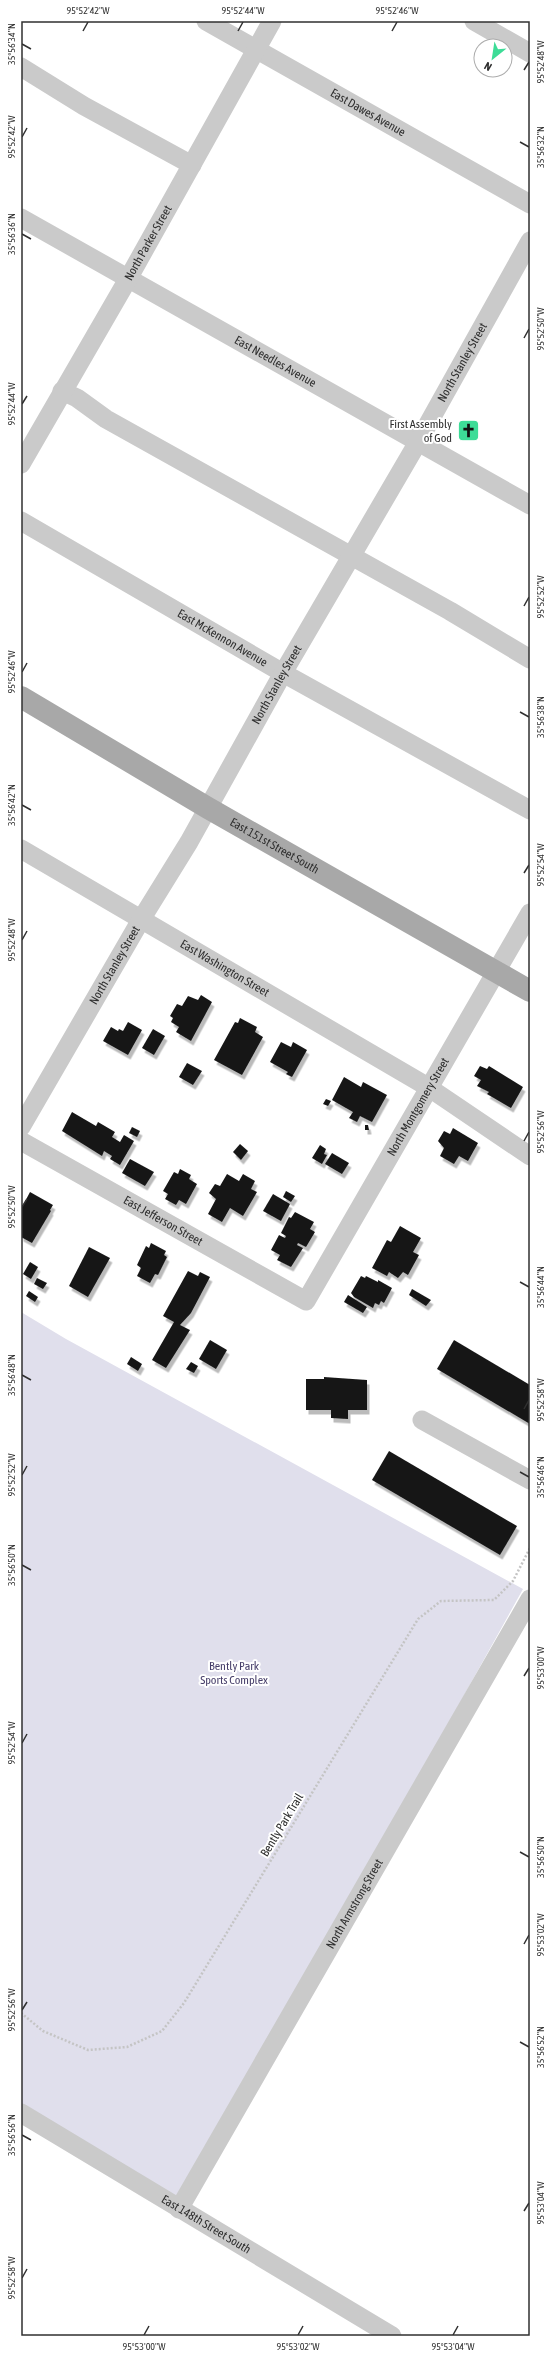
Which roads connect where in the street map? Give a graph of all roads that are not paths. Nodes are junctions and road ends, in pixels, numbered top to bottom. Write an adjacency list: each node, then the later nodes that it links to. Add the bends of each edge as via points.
1 (206, 21): 4 (street, East Dawes Avenue)
2 (272, 21): 4 (street, North Parker Street)
3 (474, 21): 5 (street)
4 (256, 50): 7 (street, North Parker Street); 8 (street, East Dawes Avenue)
5 (530, 53)
6 (21, 67): 7 (street, via 84,106)
7 (192, 165): 11 (street, North Parker Street)
8 (530, 204)
9 (21, 218): 11 (street, East Needles Avenue)
10 (530, 241): 13 (street, North Stanley Street)
11 (128, 278): 12 (street, North Parker Street); 13 (street, East Needles Avenue)
12 (62, 391): 14 (street, North Parker Street); 17 (street, via 78,398 106,419)
13 (418, 442): 15 (street, East Needles Avenue); 17 (street, North Stanley Street)
14 (21, 464)
15 (530, 505)
16 (21, 522): 19 (street, East McKennon Avenue)
17 (351, 557): 18 (street, via 450,611); 19 (street, North Stanley Street)
18 (530, 659)
19 (283, 673): 21 (street, North Stanley Street); 22 (street, East McKennon Avenue)
20 (21, 698): 21 (main road, East 151st Street South)
21 (208, 808): 25 (street, North Stanley Street); 26 (main road, East 151st Street South)
22 (530, 810)
23 (21, 849): 25 (street, East Washington Street)
24 (530, 913): 26 (street, North Montgomery Street)
25 (142, 918): 28 (street, East Washington Street); 29 (street, North Stanley Street)
26 (497, 972): 27 (main road, East 151st Street South); 28 (street, North Montgomery Street)
27 (530, 991)
28 (428, 1087): 31 (street, East Washington Street); 32 (street, North Montgomery Street)
29 (21, 1127)
30 (21, 1140): 32 (street, East Jefferson Street)
31 (530, 1156)
32 (306, 1301)
33 (422, 1420): 34 (street)
34 (530, 1480)
35 (530, 1599): 37 (street, North Armstrong Street)
36 (21, 2113): 37 (street, East 148th Street South)
37 (179, 2209): 38 (street, East 148th Street South)
38 (392, 2336)

